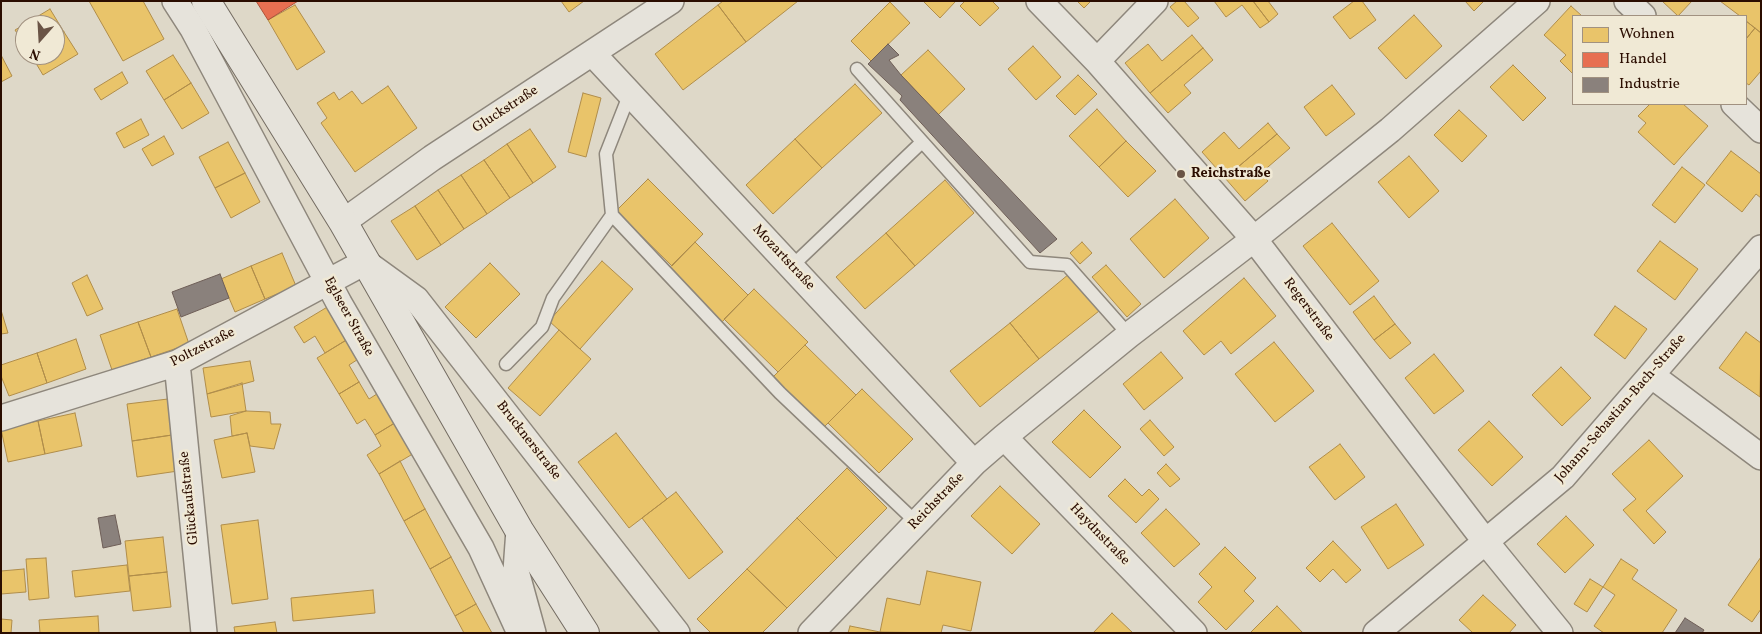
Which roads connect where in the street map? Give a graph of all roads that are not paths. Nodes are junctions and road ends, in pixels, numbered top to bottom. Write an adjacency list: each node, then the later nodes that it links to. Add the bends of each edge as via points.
1 (175, 1): 22 (street, Eglseer Straße)
2 (206, 1): 17 (street)
3 (671, 1): 9 (street, Gluckstraße)
4 (1039, 1): 10 (street, Regerstraße)
5 (1155, 1): 10 (street)
6 (1537, 1): 18 (street, Reichstraße, via 1390,130)
7 (1628, 1): 8 (street)
8 (1642, 15)
9 (592, 53): 12 (street, Mozartstraße); 17 (street, Gluckstraße, via 432,158)
10 (1097, 61): 18 (street, Regerstraße)
11 (857, 69): 15 (lane)
12 (630, 93): 16 (lane, via 606,154); 21 (street, Mozartstraße)
13 (1735, 105): 14 (street)
14 (1761, 130)
15 (922, 142): 21 (lane); 23 (lane, via 1030,262 1067,266)
16 (612, 215): 25 (lane, via 553,298 542,327); 31 (lane, via 780,393)
17 (343, 222): 20 (street)
18 (1254, 239): 23 (street, Reichstraße); 33 (street, Regerstraße)
19 (1761, 248): 26 (street, Johann-Sebastian-Bach-Straße)
20 (366, 262): 22 (street, Poltzstraße); 32 (street); 38 (street, Brucknerstraße, via 416,299)
21 (791, 267): 30 (street, Mozartstraße)
22 (328, 282): 24 (street, Poltzstraße); 35 (street, Eglseer Straße, via 481,548)
23 (1129, 335): 28 (street, Reichstraße)
24 (177, 363): 27 (street, Poltzstraße); 34 (street, Glückaufstraße)
25 (506, 364)
26 (1651, 375): 29 (street); 33 (street, Johann-Sebastian-Bach-Straße, via 1563,477)
27 (1, 418)
28 (1004, 437): 30 (street, Reichstraße); 40 (street, Haydnstraße)
29 (1761, 457)
30 (974, 463): 31 (street, Reichstraße)
31 (917, 523): 39 (street, Reichstraße)
32 (519, 530): 36 (street, via 516,571); 37 (street)
33 (1485, 541): 41 (street, Johann-Sebastian-Bach-Straße); 42 (street, Regerstraße)
34 (204, 633)
35 (520, 633)
36 (533, 633)
37 (585, 633)
38 (678, 633)
39 (810, 633)
40 (1194, 633)
41 (1376, 633)
42 (1560, 633)

